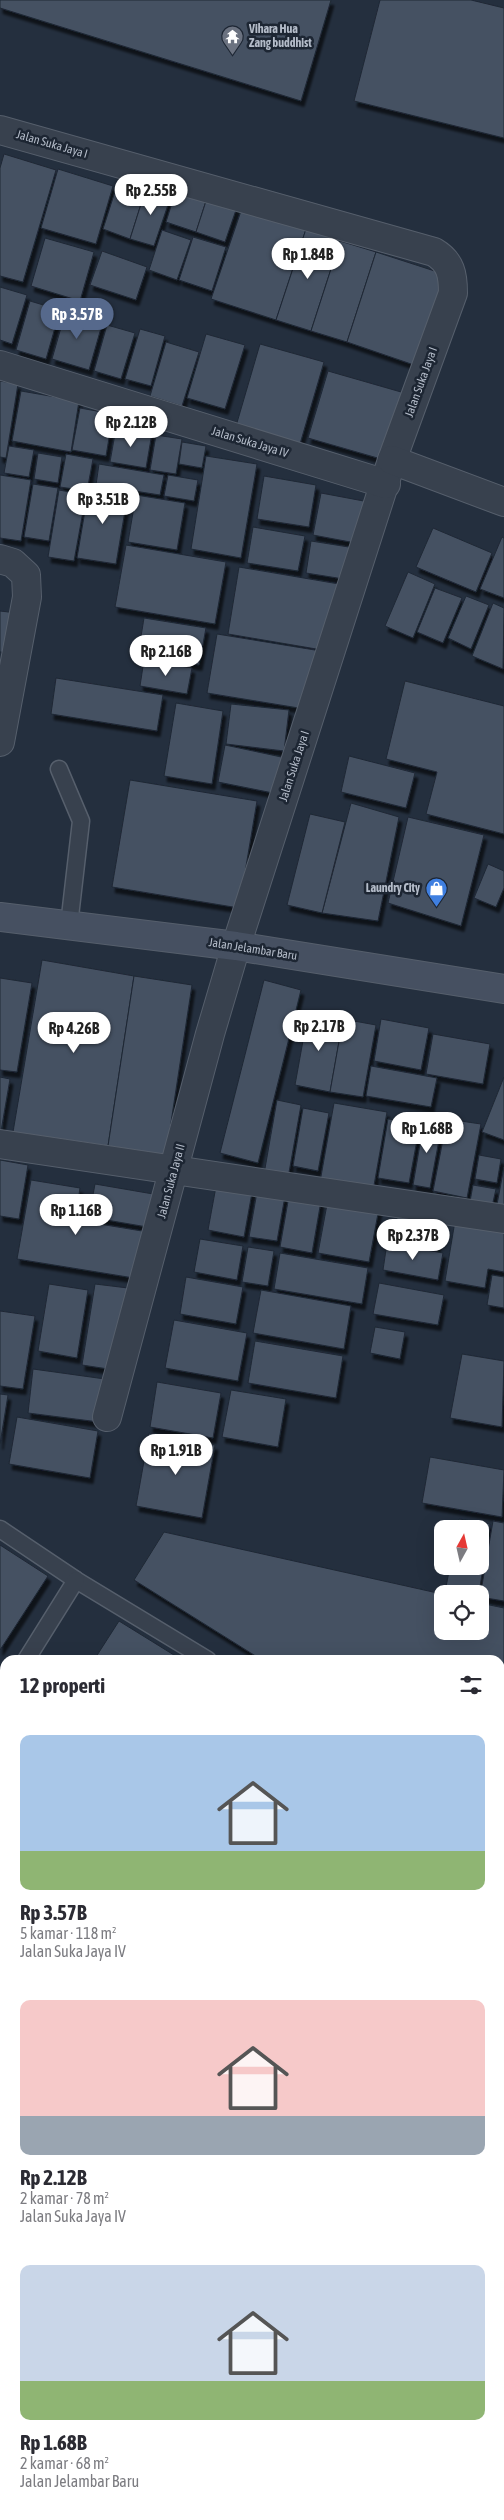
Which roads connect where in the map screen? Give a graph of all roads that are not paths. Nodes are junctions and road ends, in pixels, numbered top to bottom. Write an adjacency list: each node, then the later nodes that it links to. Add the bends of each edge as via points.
1 (0, 130): 3 (street, Jalan Suka Jaya I, via 434,252 442,257 453,276 453,293)
2 (0, 365): 3 (street, Jalan Suka Jaya IV)
3 (389, 472): 4 (street, Jalan Suka Jaya IV); 10 (street, Jalan Suka Jaya I)
4 (504, 502)
5 (0, 559): 6 (street, via 13,562 26,575 27,597)
6 (0, 742)
7 (59, 769): 9 (lane, via 81,821)
8 (0, 917): 9 (street, Jalan Jelambar Baru)
9 (69, 925): 10 (street, Jalan Jelambar Baru)
10 (236, 946): 11 (street, Jalan Jelambar Baru); 13 (street, Jalan Suka Jaya II)
11 (504, 989)
12 (0, 1144): 13 (street)
13 (174, 1170): 14 (street); 15 (street, Jalan Suka Jaya II)
14 (504, 1219)
15 (108, 1417)
16 (0, 1529): 17 (lane)
17 (76, 1580): 18 (lane); 19 (lane)
18 (29, 1655)
19 (200, 1655)

